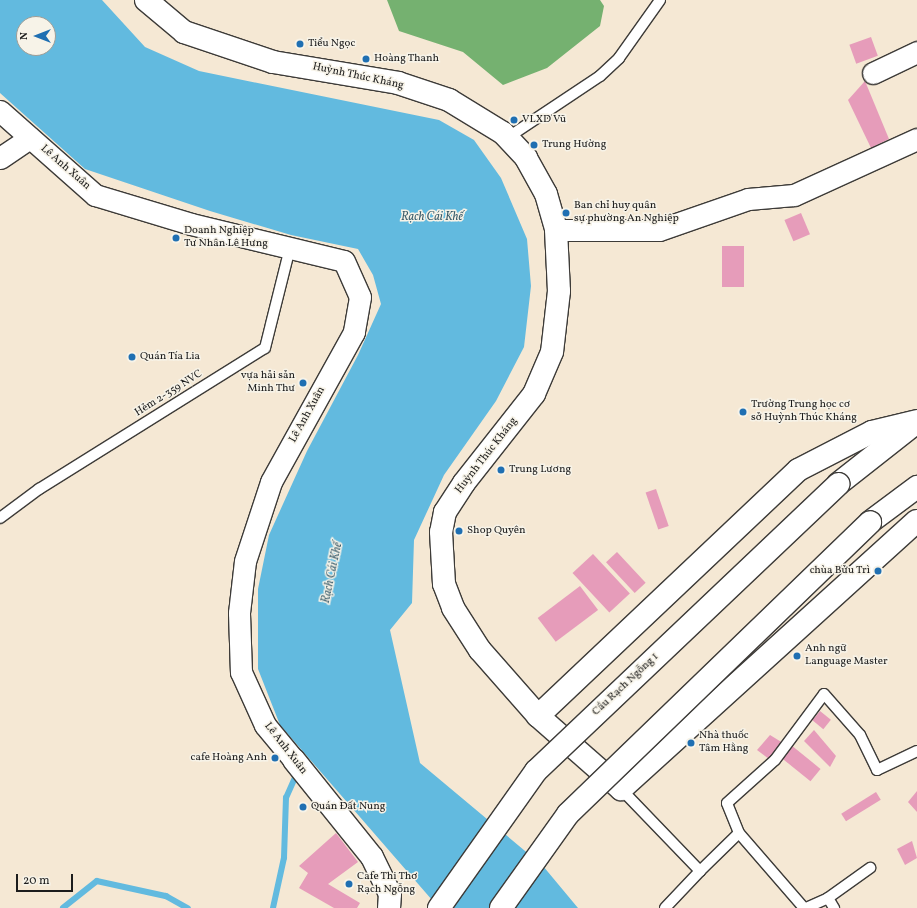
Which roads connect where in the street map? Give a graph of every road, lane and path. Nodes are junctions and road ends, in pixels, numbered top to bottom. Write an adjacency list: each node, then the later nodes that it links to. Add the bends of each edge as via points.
1 (146, 0): 7 (street, Huỳnh Thúc Kháng, via 184,32 273,62 398,83 449,100)
2 (660, 0): 7 (lane, via 619,58 600,76)
3 (917, 52): 4 (street)
4 (873, 74)
5 (0, 112): 6 (street, Lê Anh Xuân)
6 (30, 138): 9 (street); 11 (street, Lê Anh Xuân, via 95,195)
7 (508, 138): 10 (street, Huỳnh Thúc Kháng, via 526,158 546,194)
8 (917, 139): 10 (street, via 794,195 748,199 659,230)
9 (0, 158)
10 (556, 230): 16 (street, Huỳnh Thúc Kháng, via 559,291 552,352 534,394 464,483 446,512 441,532 444,584 453,608 480,650)
11 (290, 248): 14 (lane, Hẻm 2-359 NVC, via 265,348 39,489); 18 (street, Lê Anh Xuân, via 344,261 360,297 354,332 271,482 245,561 239,613 241,672 266,725)
12 (917, 422): 16 (street, via 872,432 798,470); 25 (street, Cầu Rạch Ngỗng 1, bridge, via 838,484 536,771)
13 (917, 487): 26 (street, bridge, via 870,522 568,814)
14 (0, 518)
15 (917, 521): 19 (street)
16 (538, 716): 19 (street, Huỳnh Thúc Kháng)
17 (917, 751): 20 (lane, via 877,770 860,735 824,694 775,760 727,803)
18 (300, 768): 24 (street, Lê Anh Xuân, via 372,857 390,894)
19 (621, 788): 22 (lane)
20 (739, 833): 22 (lane); 28 (lane)
21 (870, 868): 23 (lane)
22 (700, 871): 27 (lane)
23 (828, 898): 28 (lane); 29 (lane)
24 (389, 908)
25 (440, 908)
26 (501, 908)
27 (665, 908)
28 (805, 908)
29 (834, 908)

